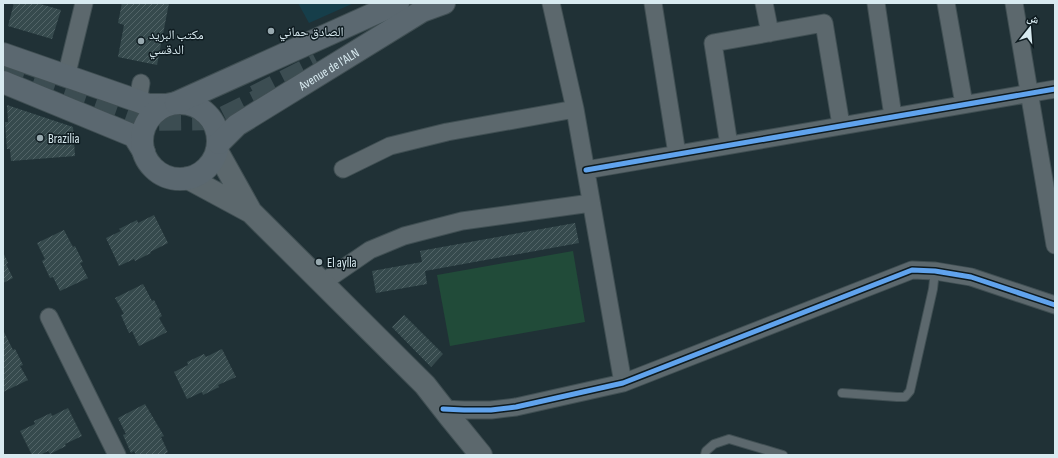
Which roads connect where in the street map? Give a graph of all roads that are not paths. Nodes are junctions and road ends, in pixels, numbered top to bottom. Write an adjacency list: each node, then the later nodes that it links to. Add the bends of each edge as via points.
1 (84, 3): 14 (street)
2 (398, 3): 18 (main road)
3 (419, 3): 13 (main road)
4 (444, 3): 24 (main road, Avenue de l'ALN, via 422,11 237,125)
5 (551, 3): 20 (street)
6 (653, 3): 26 (street)
7 (764, 3): 11 (street)
8 (876, 3): 21 (street)
9 (946, 3): 19 (street)
10 (1014, 3): 17 (street)
11 (770, 33): 22 (street, via 824,24); 23 (street, via 713,43)
12 (3, 54): 14 (main road)
13 (318, 64)
14 (66, 77): 18 (main road, via 140,92 148,105)
15 (3, 82): 25 (main road, via 134,136)
16 (1055, 89): 17 (street)
17 (1029, 93): 19 (street); 32 (street)
18 (171, 104): 24 (main road, via 187,103 198,106 207,113 218,132); 25 (main road, via 156,110 144,129)
19 (964, 104): 21 (street)
20 (576, 109): 27 (street, via 447,132 390,146); 28 (street)
21 (893, 116): 22 (street)
22 (841, 125): 23 (street)
23 (729, 145): 26 (street)
24 (218, 147): 29 (main road, via 210,165 204,171); 31 (main road)
25 (144, 152): 29 (main road, via 159,172 168,177)
26 (677, 154): 28 (street)
27 (343, 169)
28 (586, 170): 30 (street)
29 (188, 178): 31 (main road)
30 (592, 203): 34 (street, via 462,221 404,236 370,250); 37 (street)
31 (251, 212): 34 (main road)
32 (1055, 245)
33 (935, 271): 35 (street, via 971,277); 37 (street, via 912,270); 38 (lane, via 910,391 905,397)
34 (322, 282): 39 (main road, via 425,385)
35 (1055, 305)
36 (49, 317): 40 (street)
37 (623, 383): 39 (street, via 516,407 491,410)
38 (842, 393)
39 (443, 409): 41 (main road)
40 (117, 455)
41 (482, 455)
42 (705, 455): 43 (lane, via 714,444 728,439)
43 (783, 455)

